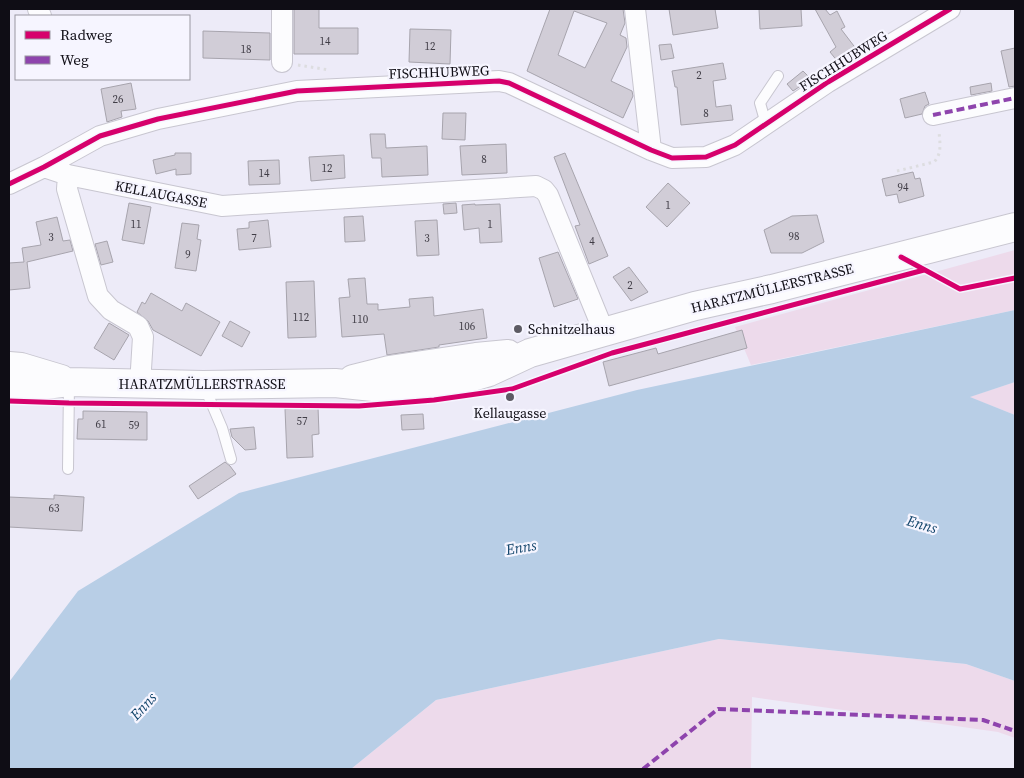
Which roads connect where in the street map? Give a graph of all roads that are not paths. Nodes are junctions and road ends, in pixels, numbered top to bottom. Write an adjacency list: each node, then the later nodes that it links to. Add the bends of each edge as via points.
1 (282, 9): 4 (street)
2 (635, 9): 9 (street)
3 (950, 9): 8 (street, FISCHHUBWEG, via 828,82)
4 (282, 62)
5 (778, 76): 8 (lane, via 760,103)
6 (1015, 98): 7 (street)
7 (936, 115)
8 (766, 124): 9 (street, FISCHHUBWEG, via 734,145 706,157 672,158)
9 (650, 150): 10 (street, FISCHHUBWEG, via 509,84 472,82 297,91 158,118 100,136)
10 (44, 167): 11 (street, KELLAUGASSE); 12 (street, FISCHHUBWEG)
11 (68, 175): 14 (street, KELLAUGASSE, via 222,206 536,186 548,195); 17 (street, via 68,189 98,296 111,310 138,326 143,337)
12 (9, 184)
13 (1015, 227): 14 (main road, HARATZMÜLLERSTRASSE, via 695,306)
14 (604, 332): 18 (main road, HARATZMÜLLERSTRASSE, via 530,353 472,378 434,385 392,389 335,384)
15 (9, 366): 16 (main road, HARATZMÜLLERSTRASSE)
16 (70, 382): 17 (main road, HARATZMÜLLERSTRASSE); 19 (main road, HARATZMÜLLERSTRASSE); 21 (lane)
17 (140, 384): 18 (main road, HARATZMÜLLERSTRASSE)
18 (203, 385): 20 (lane, via 222,428)
19 (9, 387)
20 (231, 459)
21 (68, 469)

